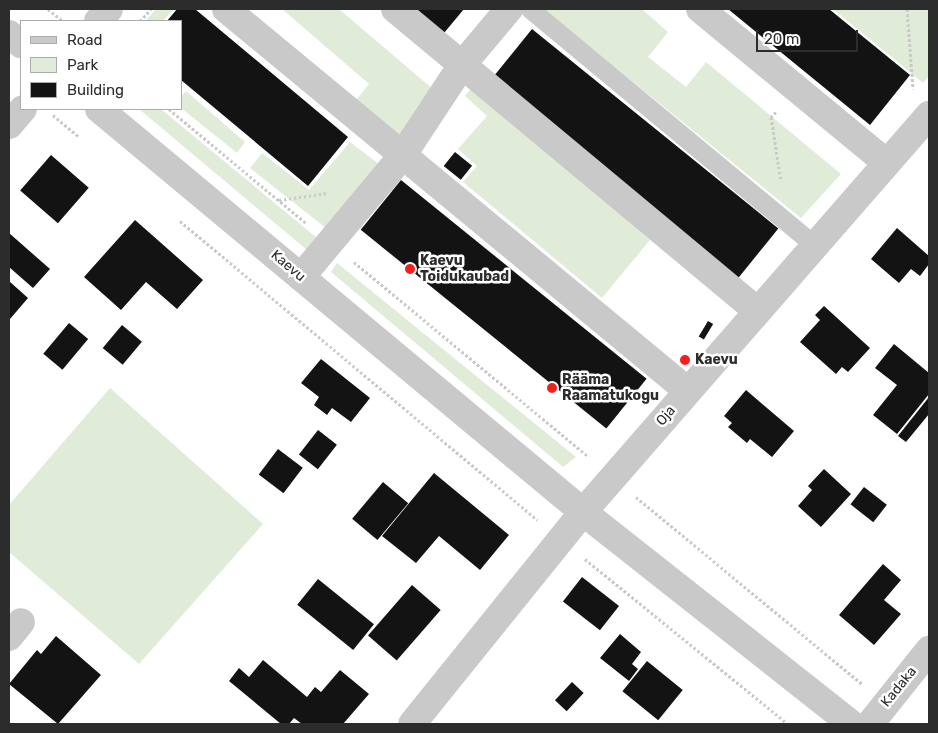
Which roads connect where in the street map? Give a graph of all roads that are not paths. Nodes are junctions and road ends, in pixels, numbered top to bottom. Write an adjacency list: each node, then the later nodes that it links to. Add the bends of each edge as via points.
1 (108, 9): 7 (street)
2 (226, 9): 15 (street)
3 (396, 9): 10 (street)
4 (508, 9): 10 (street)
5 (530, 9): 17 (lane)
6 (700, 9): 16 (street)
7 (99, 20)
8 (9, 34): 9 (street)
9 (20, 43)
10 (462, 65): 15 (street); 19 (street)
11 (22, 110): 14 (street)
12 (100, 110): 18 (street, Kaevu)
13 (929, 115): 16 (street, Oja)
14 (9, 125)
15 (402, 156): 18 (street); 20 (street)
16 (887, 163): 17 (street, Oja)
17 (815, 246): 19 (street, Oja)
18 (301, 277): 21 (street, Kaevu)
19 (758, 311): 20 (street, Oja)
20 (688, 391): 21 (street, Oja)
21 (583, 512): 24 (street, Oja); 25 (street, Kaevu)
22 (929, 650): 23 (street, Kadaka)
23 (878, 714)
24 (412, 724)
25 (851, 724)

